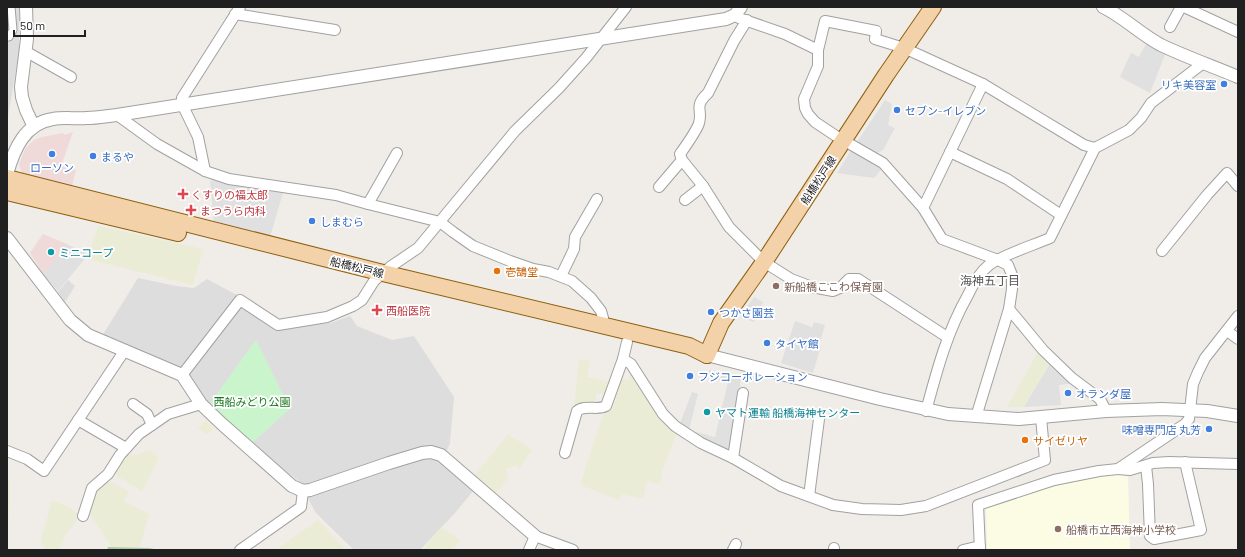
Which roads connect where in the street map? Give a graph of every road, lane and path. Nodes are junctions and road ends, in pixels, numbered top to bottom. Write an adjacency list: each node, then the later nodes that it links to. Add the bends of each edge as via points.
1 (11, 7): 13 (street, via 13,30)
2 (26, 7): 17 (street)
3 (626, 7): 14 (street)
4 (933, 7): 15 (main road, 船橋松戸線)
5 (1182, 7): 10 (street); 12 (street)
6 (1111, 9): 18 (street, via 1160,44)
7 (238, 10): 11 (street); 22 (street, via 182,98)
8 (738, 11): 9 (street); 14 (street, via 726,19)
9 (748, 20): 16 (street); 29 (street, via 734,41 708,93 702,99 699,106 699,124 680,154)
10 (1170, 27)
11 (336, 30)
12 (1238, 32)
13 (7, 37)
14 (599, 40): 22 (street); 42 (street, via 558,88 514,131)
15 (904, 48): 16 (street, via 875,39 876,31 825,21); 21 (street); 25 (main road, 船橋松戸線)
16 (818, 50): 25 (street, via 818,66 804,99 805,108 815,122)
17 (26, 51): 19 (street); 24 (street, via 22,97)
18 (1202, 64): 20 (street); 26 (street, via 1151,103 1129,130)
19 (71, 77)
20 (1238, 77)
21 (984, 84): 26 (street, via 1084,145); 27 (street)
22 (182, 104): 23 (street); 30 (street, via 198,137)
23 (117, 115): 24 (street, via 53,119); 30 (street, via 157,144)
24 (34, 125): 31 (street, via 19,142)
25 (844, 141): 40 (street, via 883,163); 46 (main road, 船橋松戸線)
26 (1095, 148): 41 (street)
27 (950, 152): 40 (street); 41 (street, via 1006,179)
28 (398, 153): 39 (street)
29 (682, 160): 33 (street); 35 (street)
30 (205, 171): 39 (street, via 229,179 336,195)
31 (7, 174)
32 (7, 178): 48 (main road, 船橋松戸線)
33 (702, 186): 38 (street); 46 (street, via 729,227)
34 (1238, 186): 44 (street, via 1227,173)
35 (659, 187)
36 (7, 192): 48 (main road, 船橋松戸線)
37 (597, 199): 47 (street, via 575,237 574,249)
38 (685, 200)
39 (368, 204): 42 (street)
40 (923, 208): 45 (street, via 942,240)
41 (1061, 216): 45 (street, via 1050,238)
42 (440, 222): 47 (street, via 473,246 510,261); 48 (street, via 418,248)
43 (7, 238): 56 (street, via 70,320 88,335)
44 (1162, 251)
45 (998, 260): 49 (street, via 1008,266 1012,276); 53 (street, via 981,272)
46 (764, 262): 53 (street, via 791,279 832,291 840,288 849,279 858,279); 57 (main road, 船橋松戸線, via 721,323)
47 (561, 276): 51 (street, via 572,281 592,298 603,318)
48 (379, 277): 51 (main road, 船橋松戸線); 55 (main road, 船橋松戸線); 59 (street, via 362,300 328,317 278,325 240,300)
49 (1008, 310): 65 (street, via 1049,356 1100,399); 67 (street)
50 (1238, 316): 52 (street)
51 (601, 325): 57 (main road, 船橋松戸線, via 689,346)
52 (1227, 331): 54 (street); 64 (street, via 1205,358 1198,372 1193,384)
53 (947, 337): 63 (street)
54 (1238, 339)
55 (627, 342): 57 (main road, 船橋松戸線, via 686,356); 58 (street)
56 (124, 350): 59 (street); 70 (street)
57 (707, 355): 63 (street)
58 (623, 359): 74 (street, via 606,406 602,409 585,407 577,412); 75 (street, via 631,364 663,414 675,426 701,443)
59 (182, 375): 62 (street)
60 (743, 393): 75 (street)
61 (133, 404): 71 (street, via 147,414)
62 (201, 404): 71 (street, via 168,414); 80 (street, via 292,486)
63 (926, 410): 67 (street)
64 (1190, 410): 65 (street); 66 (street); 79 (street, via 1189,419 1185,424)
65 (1106, 411): 68 (street)
66 (1238, 416)
67 (976, 417): 68 (street)
68 (1041, 418): 81 (street, via 1044,460 926,506 901,510 862,509 833,505)
69 (819, 419): 81 (street)
70 (78, 420): 72 (street); 73 (street, via 44,471 27,459)
71 (152, 425): 72 (street)
72 (126, 448): 82 (street, via 108,474 92,488)
73 (7, 450)
74 (566, 453)
75 (733, 458): 81 (street, via 781,486)
76 (1185, 462): 77 (street); 78 (street, via 1153,463); 78 (street, via 1201,530 1154,539 1150,536)
77 (1238, 464)
78 (1146, 466): 79 (street, via 1130,470)
79 (1118, 469): 84 (street, via 1054,480 978,506)
80 (303, 491): 83 (street, via 432,452 441,455); 85 (street, via 301,507)
81 (809, 496)
82 (83, 516)
83 (535, 536): 86 (street); 87 (street)
84 (980, 548): 88 (street)
85 (240, 550)
86 (529, 550)
87 (573, 550)
88 (963, 550)

